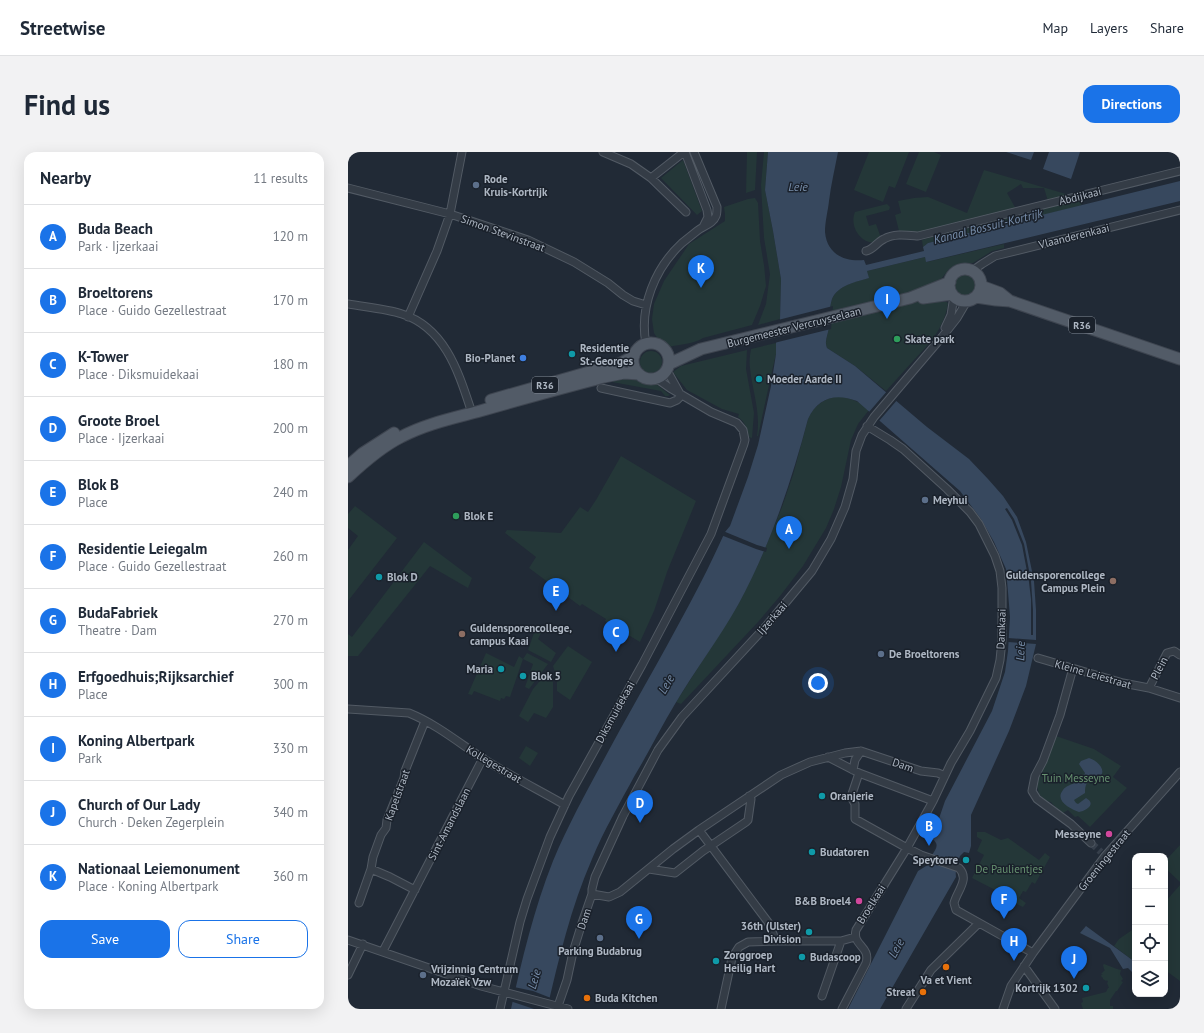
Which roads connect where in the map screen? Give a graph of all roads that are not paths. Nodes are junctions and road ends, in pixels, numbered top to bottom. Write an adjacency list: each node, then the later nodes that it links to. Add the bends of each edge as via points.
1 (462, 152): 10 (street)
2 (603, 152): 6 (street, via 631,164)
3 (684, 152): 6 (street); 11 (street, via 707,210 708,217)
4 (694, 152): 11 (street, via 717,207 715,218)
5 (1180, 171): 12 (street, Abdijkaai, via 918,236 895,235 883,239)
6 (650, 178): 9 (street)
7 (348, 188): 10 (street, Simon Stevinstraat)
8 (1180, 210): 13 (street, Vlaanderenkaai, via 995,256)
9 (686, 212)
10 (450, 214): 21 (street, Simon Stevinstraat, via 534,243 574,262 632,301); 22 (street, via 437,252)
11 (703, 227): 21 (street, via 670,256 652,288)
12 (866, 251)
13 (972, 271): 14 (main road, R36, via 958,271); 15 (main road, via 980,279)
14 (950, 282): 16 (main road); 17 (main road, Burgemeester Vercruysselaan / R36)
15 (981, 286): 18 (main road, via 980,292); 19 (main road, R36)
16 (953, 295): 17 (main road, Burgemeester Vercruysselaan / R36); 18 (main road, R36, via 959,299); 23 (street, Ijzerkaai, via 950,316)
17 (910, 298): 27 (main road, Burgemeester Vercruysselaan / R36, via 695,349)
18 (972, 299): 19 (main road, R36); 23 (street, Ijzerkaai)
19 (1010, 301): 26 (main road, R36)
20 (348, 304): 22 (street)
21 (646, 305): 24 (street)
22 (408, 317): 32 (street, via 427,327 439,338 458,372)
23 (942, 338): 33 (street, Ijzerkaai)
24 (646, 344): 25 (main road, R36, via 638,348); 27 (main road, via 658,344 664,348)
25 (634, 356): 28 (main road, via 634,366); 32 (main road, R36, via 621,363)
26 (1180, 359)
27 (668, 362): 29 (main road, R36, via 662,376); 31 (street, via 668,374)
28 (639, 374): 29 (main road, R36, via 643,378); 32 (main road, R36, via 624,373 604,377)
29 (654, 379): 31 (street)
30 (601, 388): 31 (street, via 670,402)
31 (682, 395): 51 (street, Diksmuidekaai, via 737,423 745,440 711,534)
32 (471, 409): 34 (main road, R36, via 422,420 394,432); 35 (main road, R36, via 403,436 367,460)
33 (867, 426): 48 (street, Damkaai, via 903,449 970,512 986,536 1000,571 1002,640 996,678); 59 (street, Ijzerkaai, via 856,450 853,479 845,507 825,549 782,608 690,708 663,743 613,836 593,883)
34 (348, 466)
35 (348, 477)
36 (1180, 655): 39 (street, Plein, via 1172,651 1166,654)
37 (1038, 658): 38 (street, Kleine Leiestraat)
38 (1073, 668): 39 (street, Kleine Leiestraat); 53 (street, via 1060,715 1035,776 1032,791 1037,799)
39 (1149, 688): 40 (street, Plein)
40 (1180, 698)
41 (348, 709): 42 (street, Kollegestraat, via 409,713)
42 (425, 720): 45 (street, Kollegestraat); 56 (street, Kapelstraat, via 373,857)
43 (861, 752): 44 (street, Dam); 46 (street, via 855,760); 48 (street, Dam, via 921,772)
44 (828, 757): 46 (street, Dam); 49 (street, Dam, via 781,774)
45 (483, 758): 51 (street, Kollegestraat); 58 (street, Sint-Amandslaan)
46 (856, 771): 50 (street, Dam); 55 (street, via 851,797 855,804 855,819)
47 (1180, 772): 68 (street, Groeningestraat, via 1103,854)
48 (945, 776): 50 (street, Damkaai)
49 (749, 796): 52 (street, Dam); 54 (street, via 751,800 748,820)
50 (933, 801): 55 (street, Broelkaai)
51 (565, 805): 71 (street, Diksmuidekaai, via 526,899)
52 (699, 830): 54 (street); 57 (street, Dam)
53 (1091, 842)
54 (711, 846): 57 (street, via 676,872); 64 (street, via 768,922)
55 (906, 848): 61 (street, via 957,866 964,877 954,907); 62 (street, Broelkaai, via 858,925)
56 (371, 869): 58 (street); 60 (street, Kapelstraat)
57 (649, 869): 59 (street, Dam, via 620,892 609,896)
58 (415, 890): 67 (street, Sint-Amandslaan)
59 (592, 894): 73 (street, Dam)
60 (359, 903)
61 (979, 923): 68 (street); 74 (street, via 931,970)
62 (855, 937): 65 (street); 78 (street, Broelkaai, via 866,951 867,958)
63 (348, 940): 66 (street)
64 (776, 941): 65 (street); 77 (street, via 748,942 739,947 732,958)
65 (841, 941): 72 (street)
66 (363, 944): 67 (street); 70 (street)
67 (383, 951): 71 (street)
68 (1033, 952): 69 (street, Groeningestraat)
69 (1024, 966): 79 (street, Groeningestraat, via 1011,986); 80 (street)
70 (348, 975)
71 (506, 993): 73 (street); 75 (street, Diksmuidekaai)
72 (822, 996)
73 (558, 1006): 76 (street)
74 (908, 1008)
75 (500, 1009)
76 (568, 1009)
77 (721, 1009)
78 (842, 1009)
79 (1003, 1009)
80 (1055, 1009)

